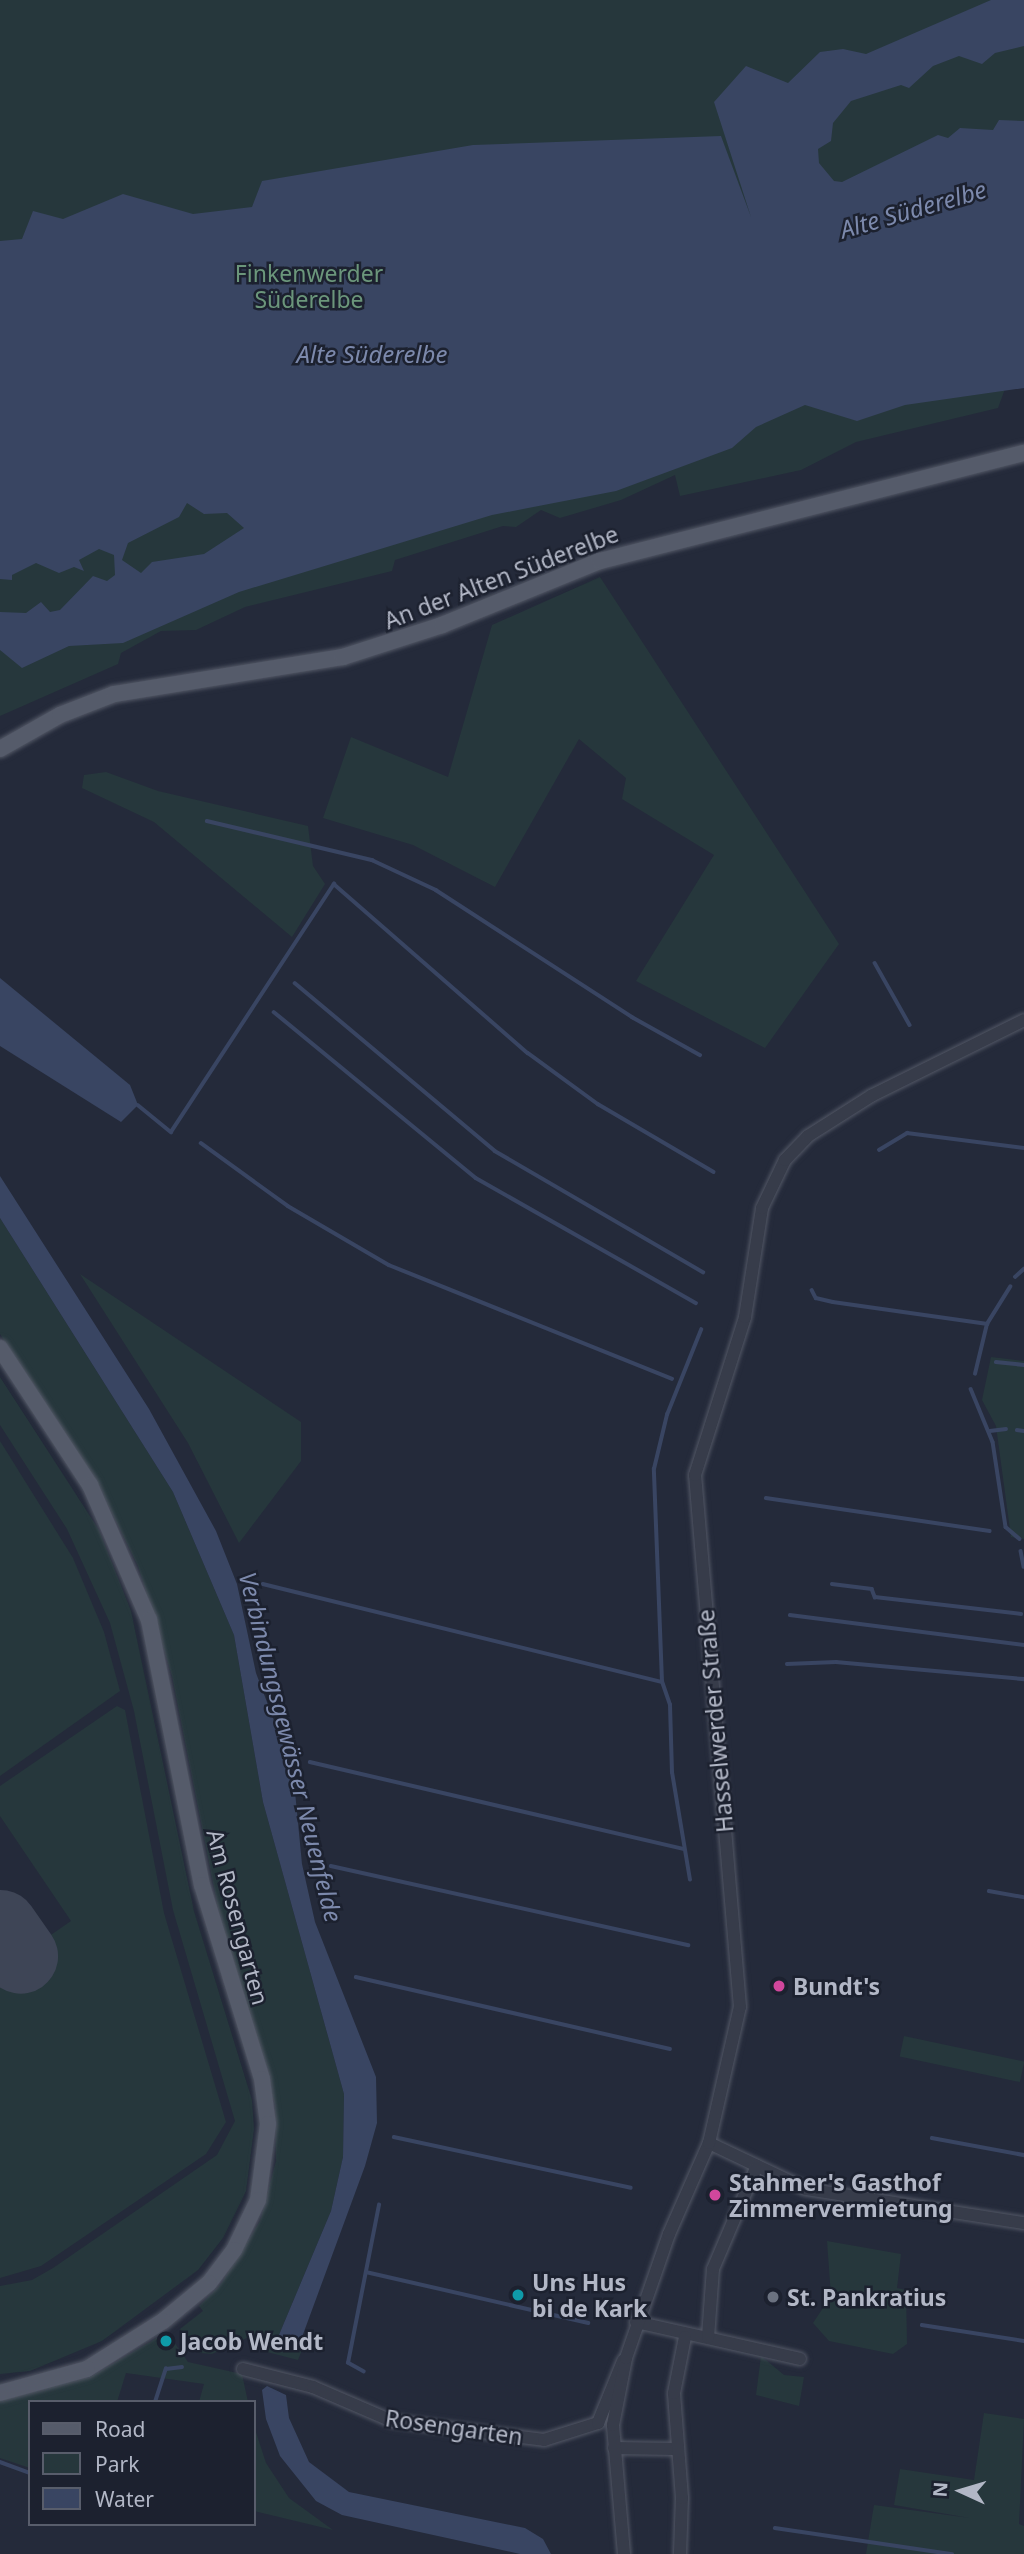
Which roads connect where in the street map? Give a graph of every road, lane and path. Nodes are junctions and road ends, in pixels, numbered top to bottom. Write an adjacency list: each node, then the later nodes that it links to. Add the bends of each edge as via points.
1 (1024, 453): 2 (main road, An der Alten Süderelbe, via 657,545 538,583 422,633 343,657 114,694 60,715)
2 (0, 749)
3 (1024, 1020): 5 (street, Hasselwerder Straße, via 833,1119 785,1160 764,1200 744,1317 695,1475 740,2007)
4 (0, 1348): 14 (main road, Am Rosengarten, via 90,1485 149,1620 202,1885 262,2079 268,2124 267,2164 255,2209 234,2250 209,2283 163,2321 87,2369)
5 (709, 2143): 6 (street); 8 (street, Hasselwerder Straße)
6 (757, 2166): 7 (street, via 829,2194); 10 (street, via 713,2269)
7 (1024, 2223)
8 (636, 2322): 9 (street); 11 (street, Hasselwerder Straße)
9 (685, 2337): 10 (street); 16 (street, via 674,2393)
10 (708, 2337): 12 (street)
11 (626, 2358): 13 (street, Rosengarten, via 615,2369 598,2423 544,2440 392,2421 313,2387); 15 (street, Hasselwerder Straße)
12 (800, 2359)
13 (243, 2369)
14 (0, 2393)
15 (614, 2448): 16 (street); 17 (street, Hasselwerder Straße)
16 (676, 2449): 18 (street, via 682,2498)
17 (624, 2554)
18 (680, 2554)

